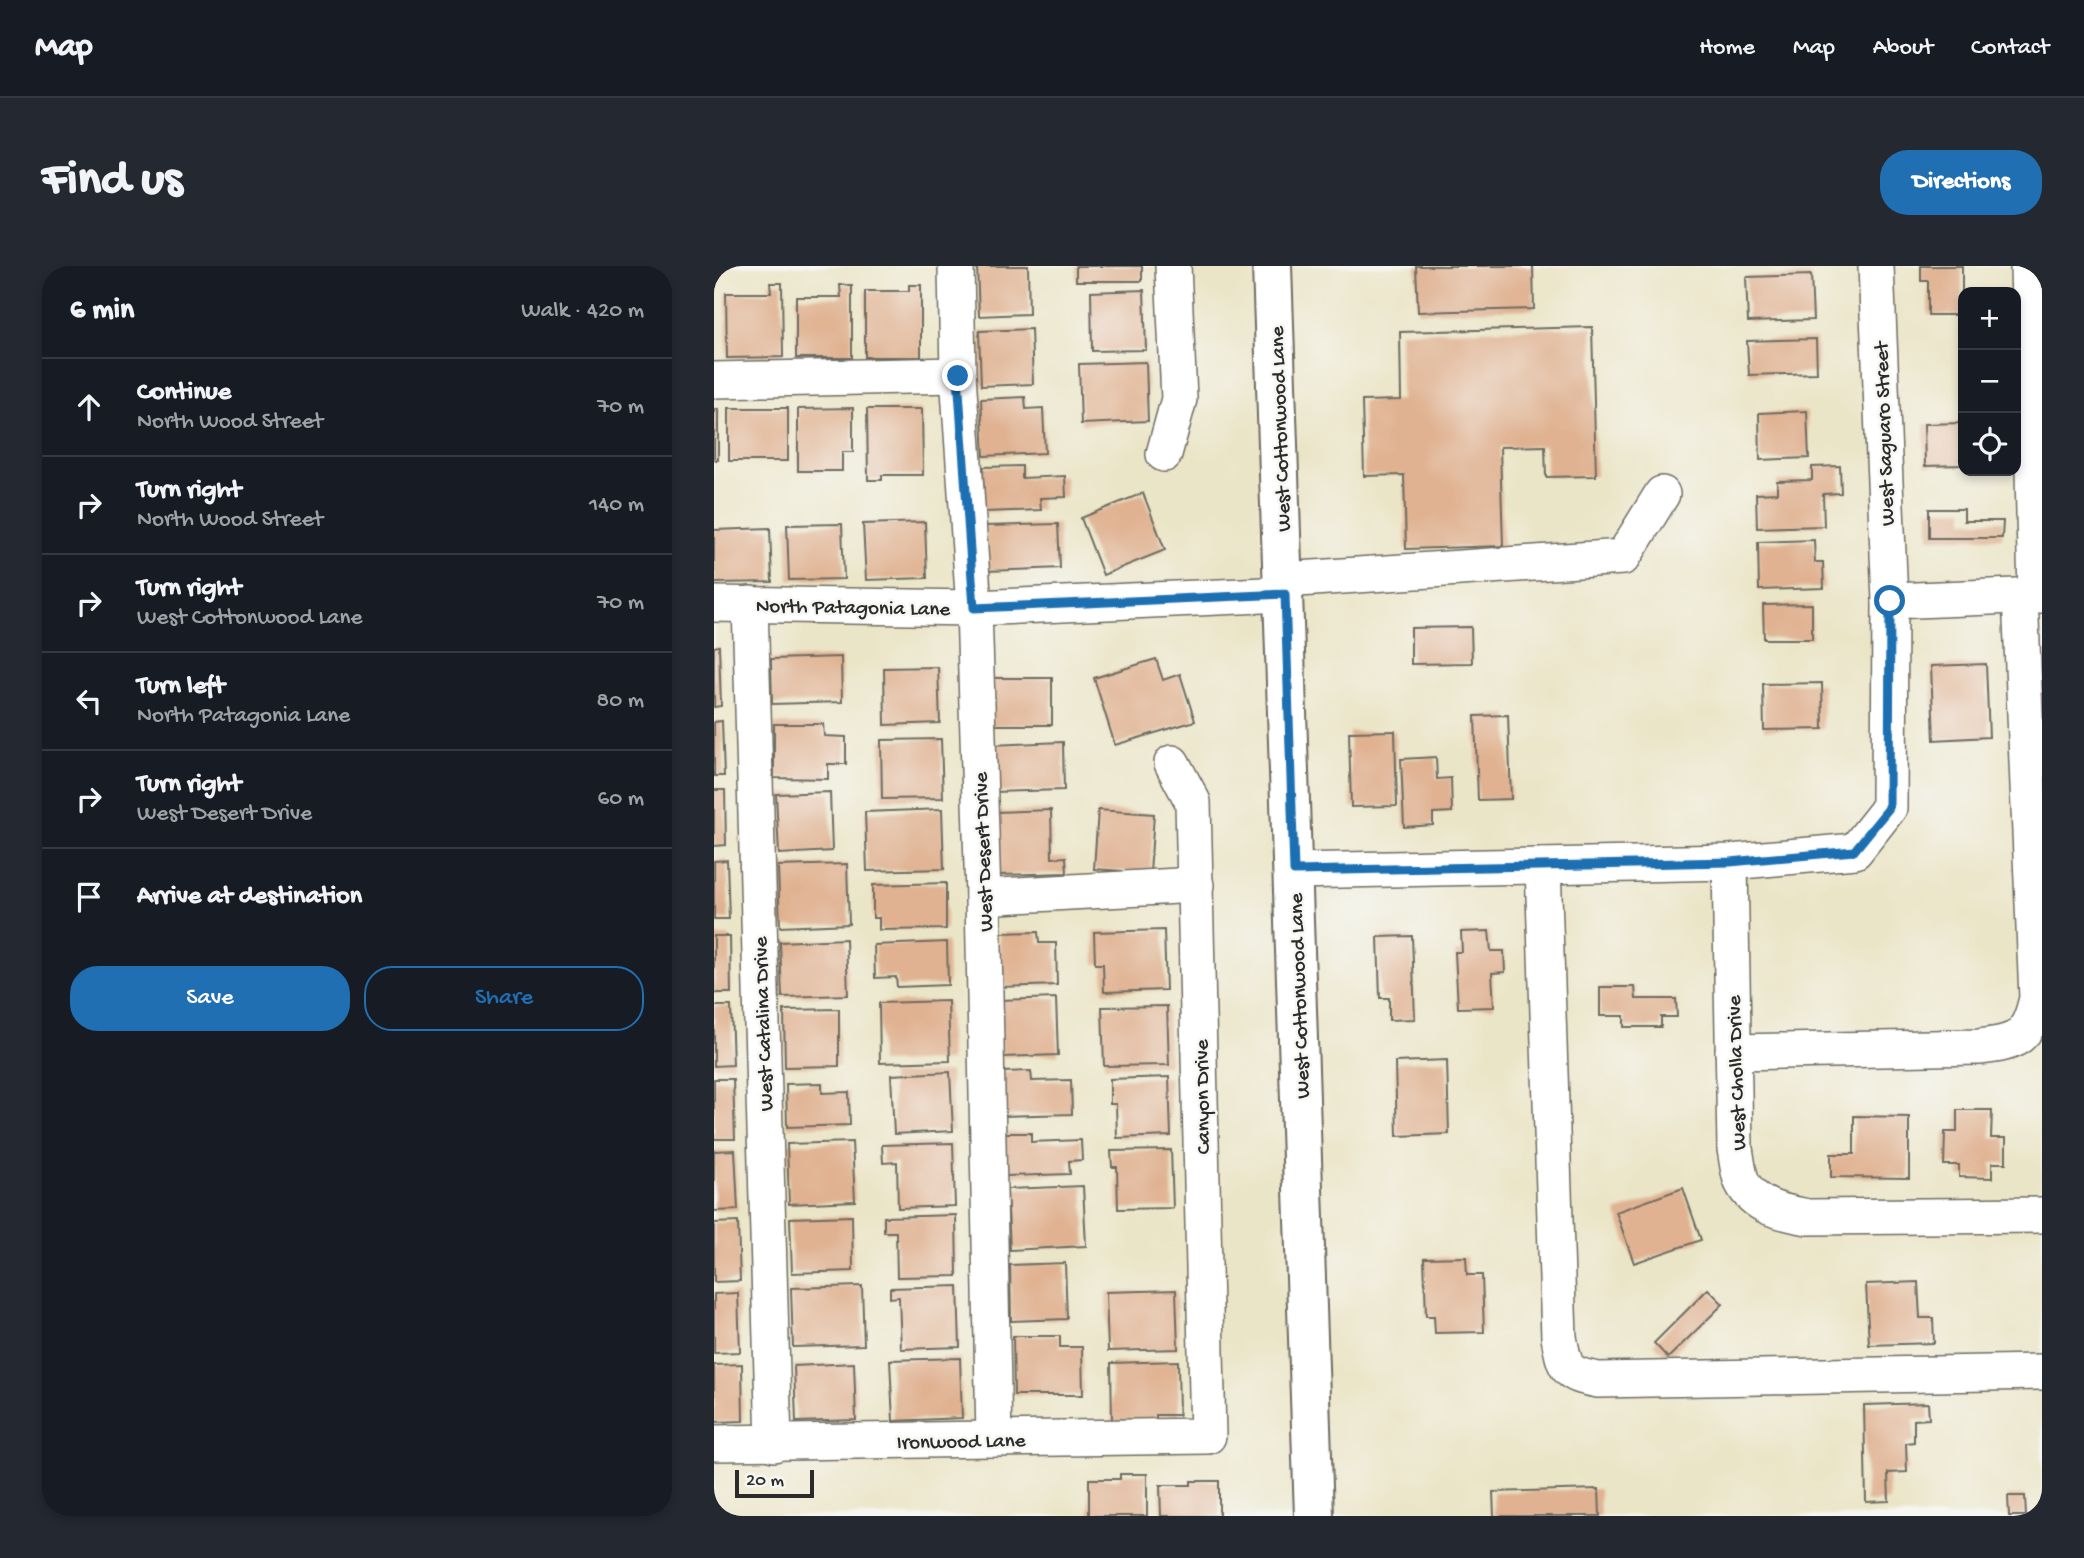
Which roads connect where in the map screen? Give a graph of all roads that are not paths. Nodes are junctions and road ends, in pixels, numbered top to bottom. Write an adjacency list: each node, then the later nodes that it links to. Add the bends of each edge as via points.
1 (956, 266): 6 (street, West Desert Drive)
2 (1173, 266): 9 (street, via 1180,399)
3 (1272, 266): 11 (main road, West Cottonwood Lane)
4 (1876, 266): 13 (street, West Saguaro Street)
5 (2028, 266): 8 (street)
6 (958, 376): 7 (street); 16 (street, West Desert Drive)
7 (714, 380)
8 (2037, 431): 12 (street)
9 (1164, 454)
10 (1662, 494): 11 (street, North Patagonia Lane, via 1623,557)
11 (1285, 587): 16 (street, North Patagonia Lane); 20 (main road, West Cottonwood Lane)
12 (2033, 595): 13 (street); 23 (street, via 2037,998 2032,1021 2019,1038 2003,1045)
13 (1890, 601): 18 (street, West Saguaro Street, via 1889,808 1854,851)
14 (714, 604): 15 (street, North Patagonia Lane)
15 (750, 604): 16 (street, North Patagonia Lane); 29 (street, West Catalina Drive)
16 (974, 608): 22 (street, West Desert Drive)
17 (1172, 764): 21 (street, Canyon Drive, via 1194,802)
18 (1730, 862): 19 (street, West Saguaro Street); 23 (street, West Cholla Drive)
19 (1543, 866): 20 (street, West Saguaro Street); 25 (street, via 1559,1337 1569,1371 1598,1380)
20 (1294, 871): 30 (main road, West Cottonwood Lane)
21 (1196, 886): 22 (street); 26 (street, Canyon Drive)
22 (983, 897): 27 (street, West Desert Drive)
23 (1733, 1052): 24 (street, West Cholla Drive, via 1735,1149 1742,1181 1756,1200 1773,1210 1808,1217)
24 (2042, 1215)
25 (2042, 1372)
26 (1208, 1436): 27 (street, Ironwood Lane)
27 (994, 1439): 29 (street, Ironwood Lane)
28 (714, 1443): 29 (street, Ironwood Lane)
29 (774, 1444)
30 (1314, 1516)

